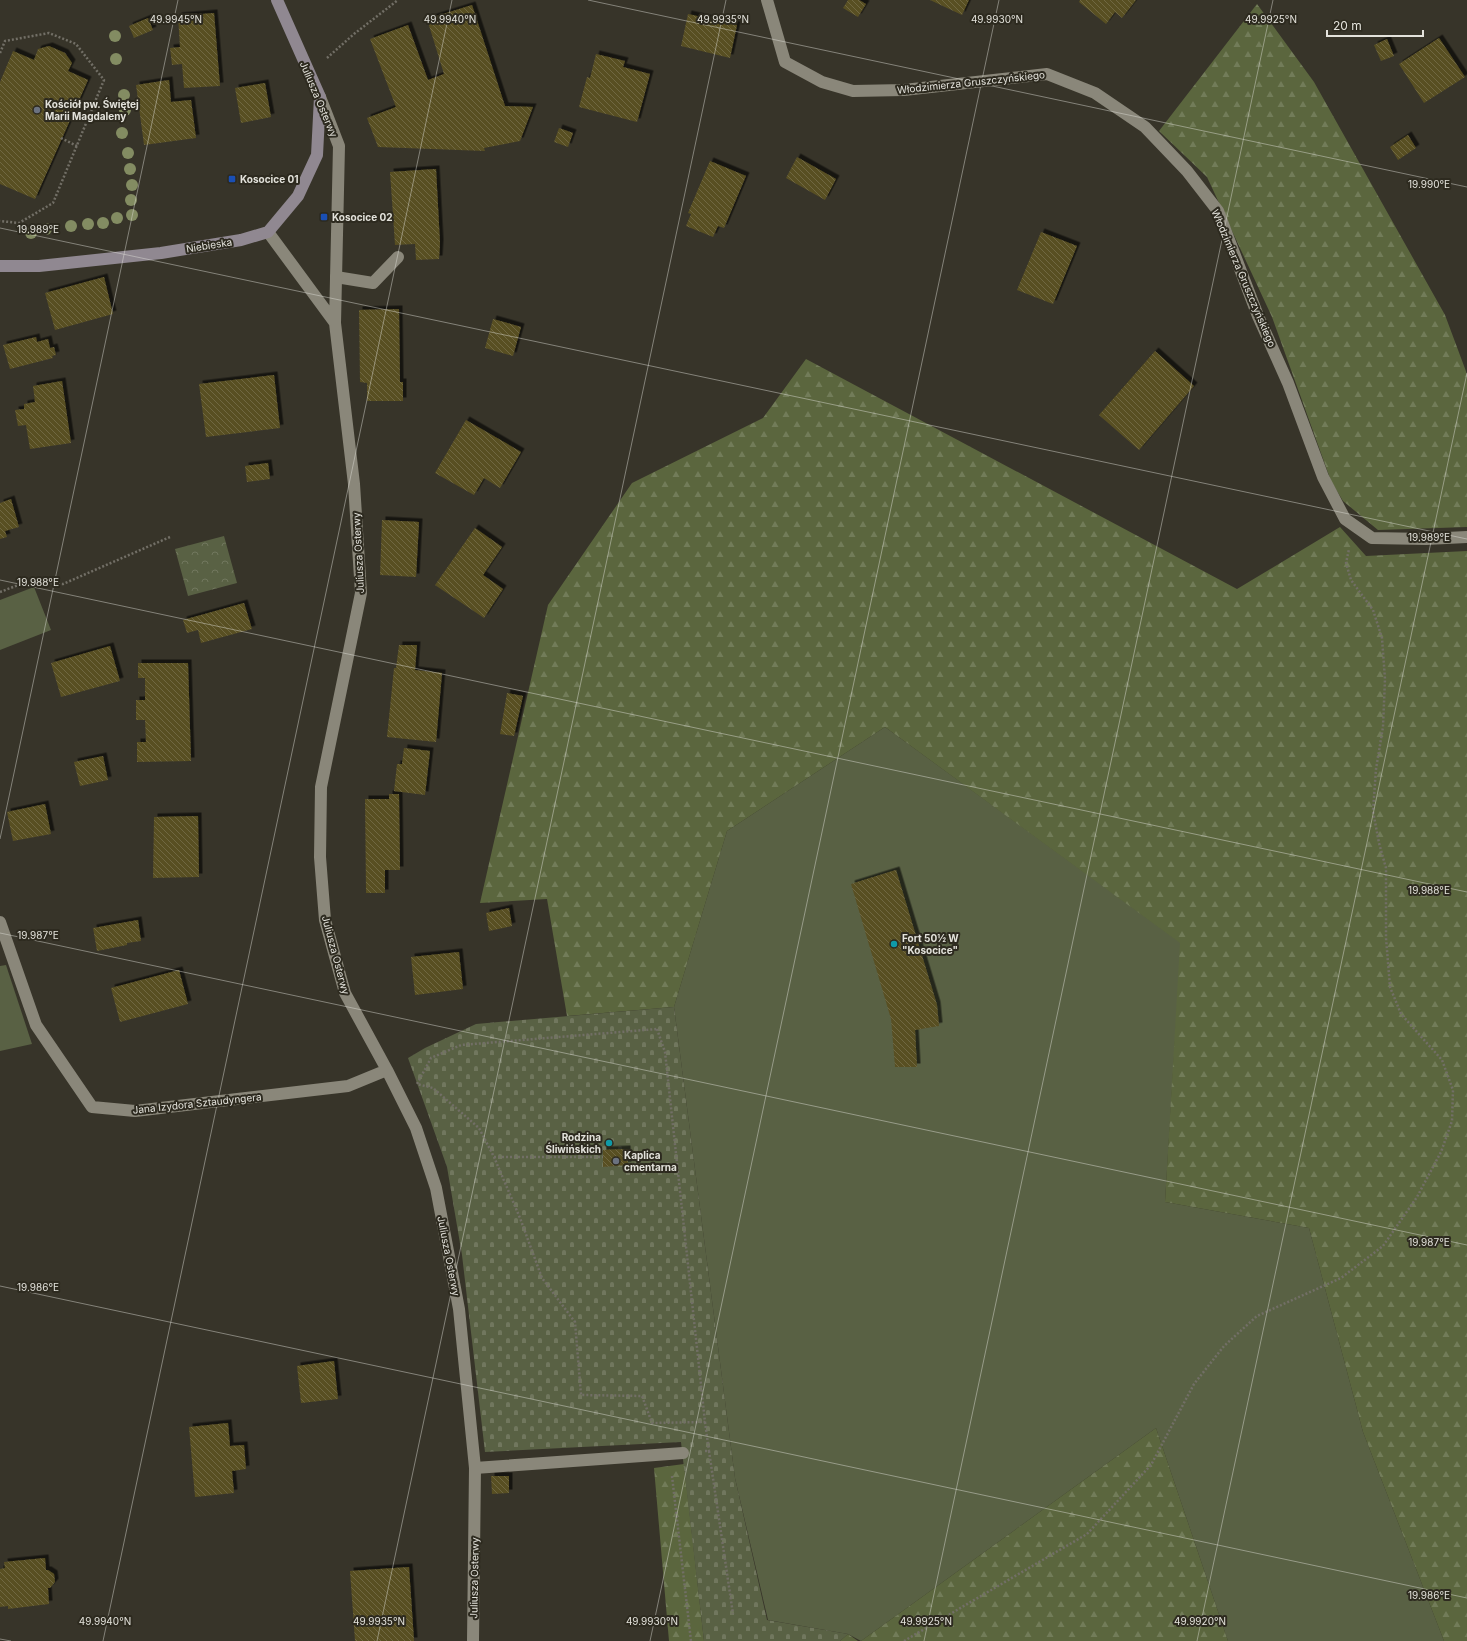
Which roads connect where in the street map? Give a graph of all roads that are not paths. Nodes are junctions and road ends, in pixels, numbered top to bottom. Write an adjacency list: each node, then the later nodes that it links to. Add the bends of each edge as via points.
1 (277, 0): 3 (street, Juliusza Osterwy)
2 (767, 0): 9 (street, Włodzimierza Gruszczyńskiego, via 784,62 822,82 853,91 904,90 1048,74 1095,93 1145,127 1187,170 1218,211 1323,477 1345,519 1372,538)
3 (320, 97): 4 (street, via 317,155 298,196); 7 (street, Juliusza Osterwy, via 339,146)
4 (268, 232): 6 (street, Niebieska, via 241,240 161,253 39,266); 8 (street, Juliusza Osterwy)
5 (398, 257): 7 (street, via 373,283)
6 (0, 266)
7 (336, 278): 8 (street, Juliusza Osterwy)
8 (335, 323): 11 (street, Juliusza Osterwy, via 354,484 361,593 321,787 320,857 325,920 345,993)
9 (1467, 537)
10 (0, 922): 11 (street, Jana Izydora Sztaudyngera, via 36,1025 92,1107 135,1111 348,1086)
11 (387, 1070): 13 (street, Juliusza Osterwy, via 416,1128 436,1188 459,1309)
12 (683, 1453): 13 (street)
13 (475, 1468): 14 (street, Juliusza Osterwy)
14 (473, 1641)

